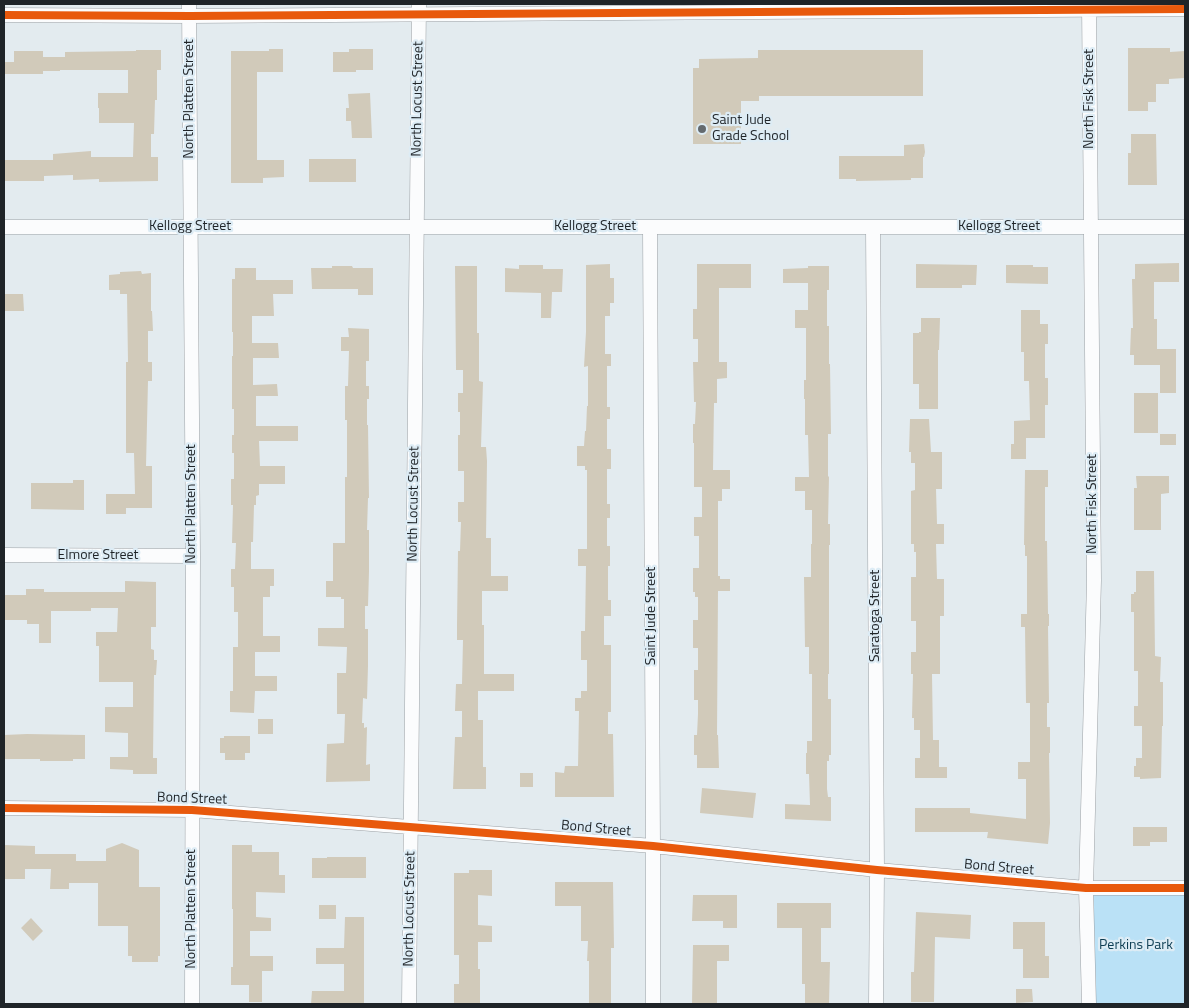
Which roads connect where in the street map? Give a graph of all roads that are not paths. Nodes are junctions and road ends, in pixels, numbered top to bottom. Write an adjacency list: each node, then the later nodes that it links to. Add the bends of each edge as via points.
1 (1089, 7): 2 (street); 4 (street); 10 (street, North Fisk Street)
2 (419, 9): 3 (street); 7 (street, North Locust Street)
3 (190, 10): 5 (street); 12 (street, North Platten Street)
4 (1185, 10)
5 (4, 16)
6 (4, 227): 12 (street, Kellogg Street)
7 (417, 227): 8 (street, Kellogg Street); 12 (street, Kellogg Street); 17 (street, North Locust Street)
8 (650, 227): 9 (street, Kellogg Street); 18 (street, Saint Jude Street)
9 (873, 227): 10 (street, Kellogg Street); 19 (street, Saratoga Street)
10 (1091, 227): 11 (street, Kellogg Street); 20 (street, North Fisk Street, via 1094,580)
11 (1185, 227)
12 (191, 228): 14 (street, North Platten Street)
13 (4, 555): 14 (street, Elmore Street)
14 (193, 556): 16 (street, North Platten Street)
15 (4, 808): 16 (street, Bond Street)
16 (192, 810): 17 (street, Bond Street); 22 (street, North Platten Street)
17 (411, 827): 18 (street, Bond Street); 23 (street, North Locust Street)
18 (653, 846): 19 (street, Bond Street); 24 (street, Saint Jude Street)
19 (877, 870): 20 (street, Bond Street); 25 (street, Saratoga Street)
20 (1086, 888): 21 (street, Bond Street); 26 (street, North Fisk Street)
21 (1185, 888)
22 (192, 1004)
23 (409, 1004)
24 (653, 1004)
25 (876, 1004)
26 (1090, 1004)

